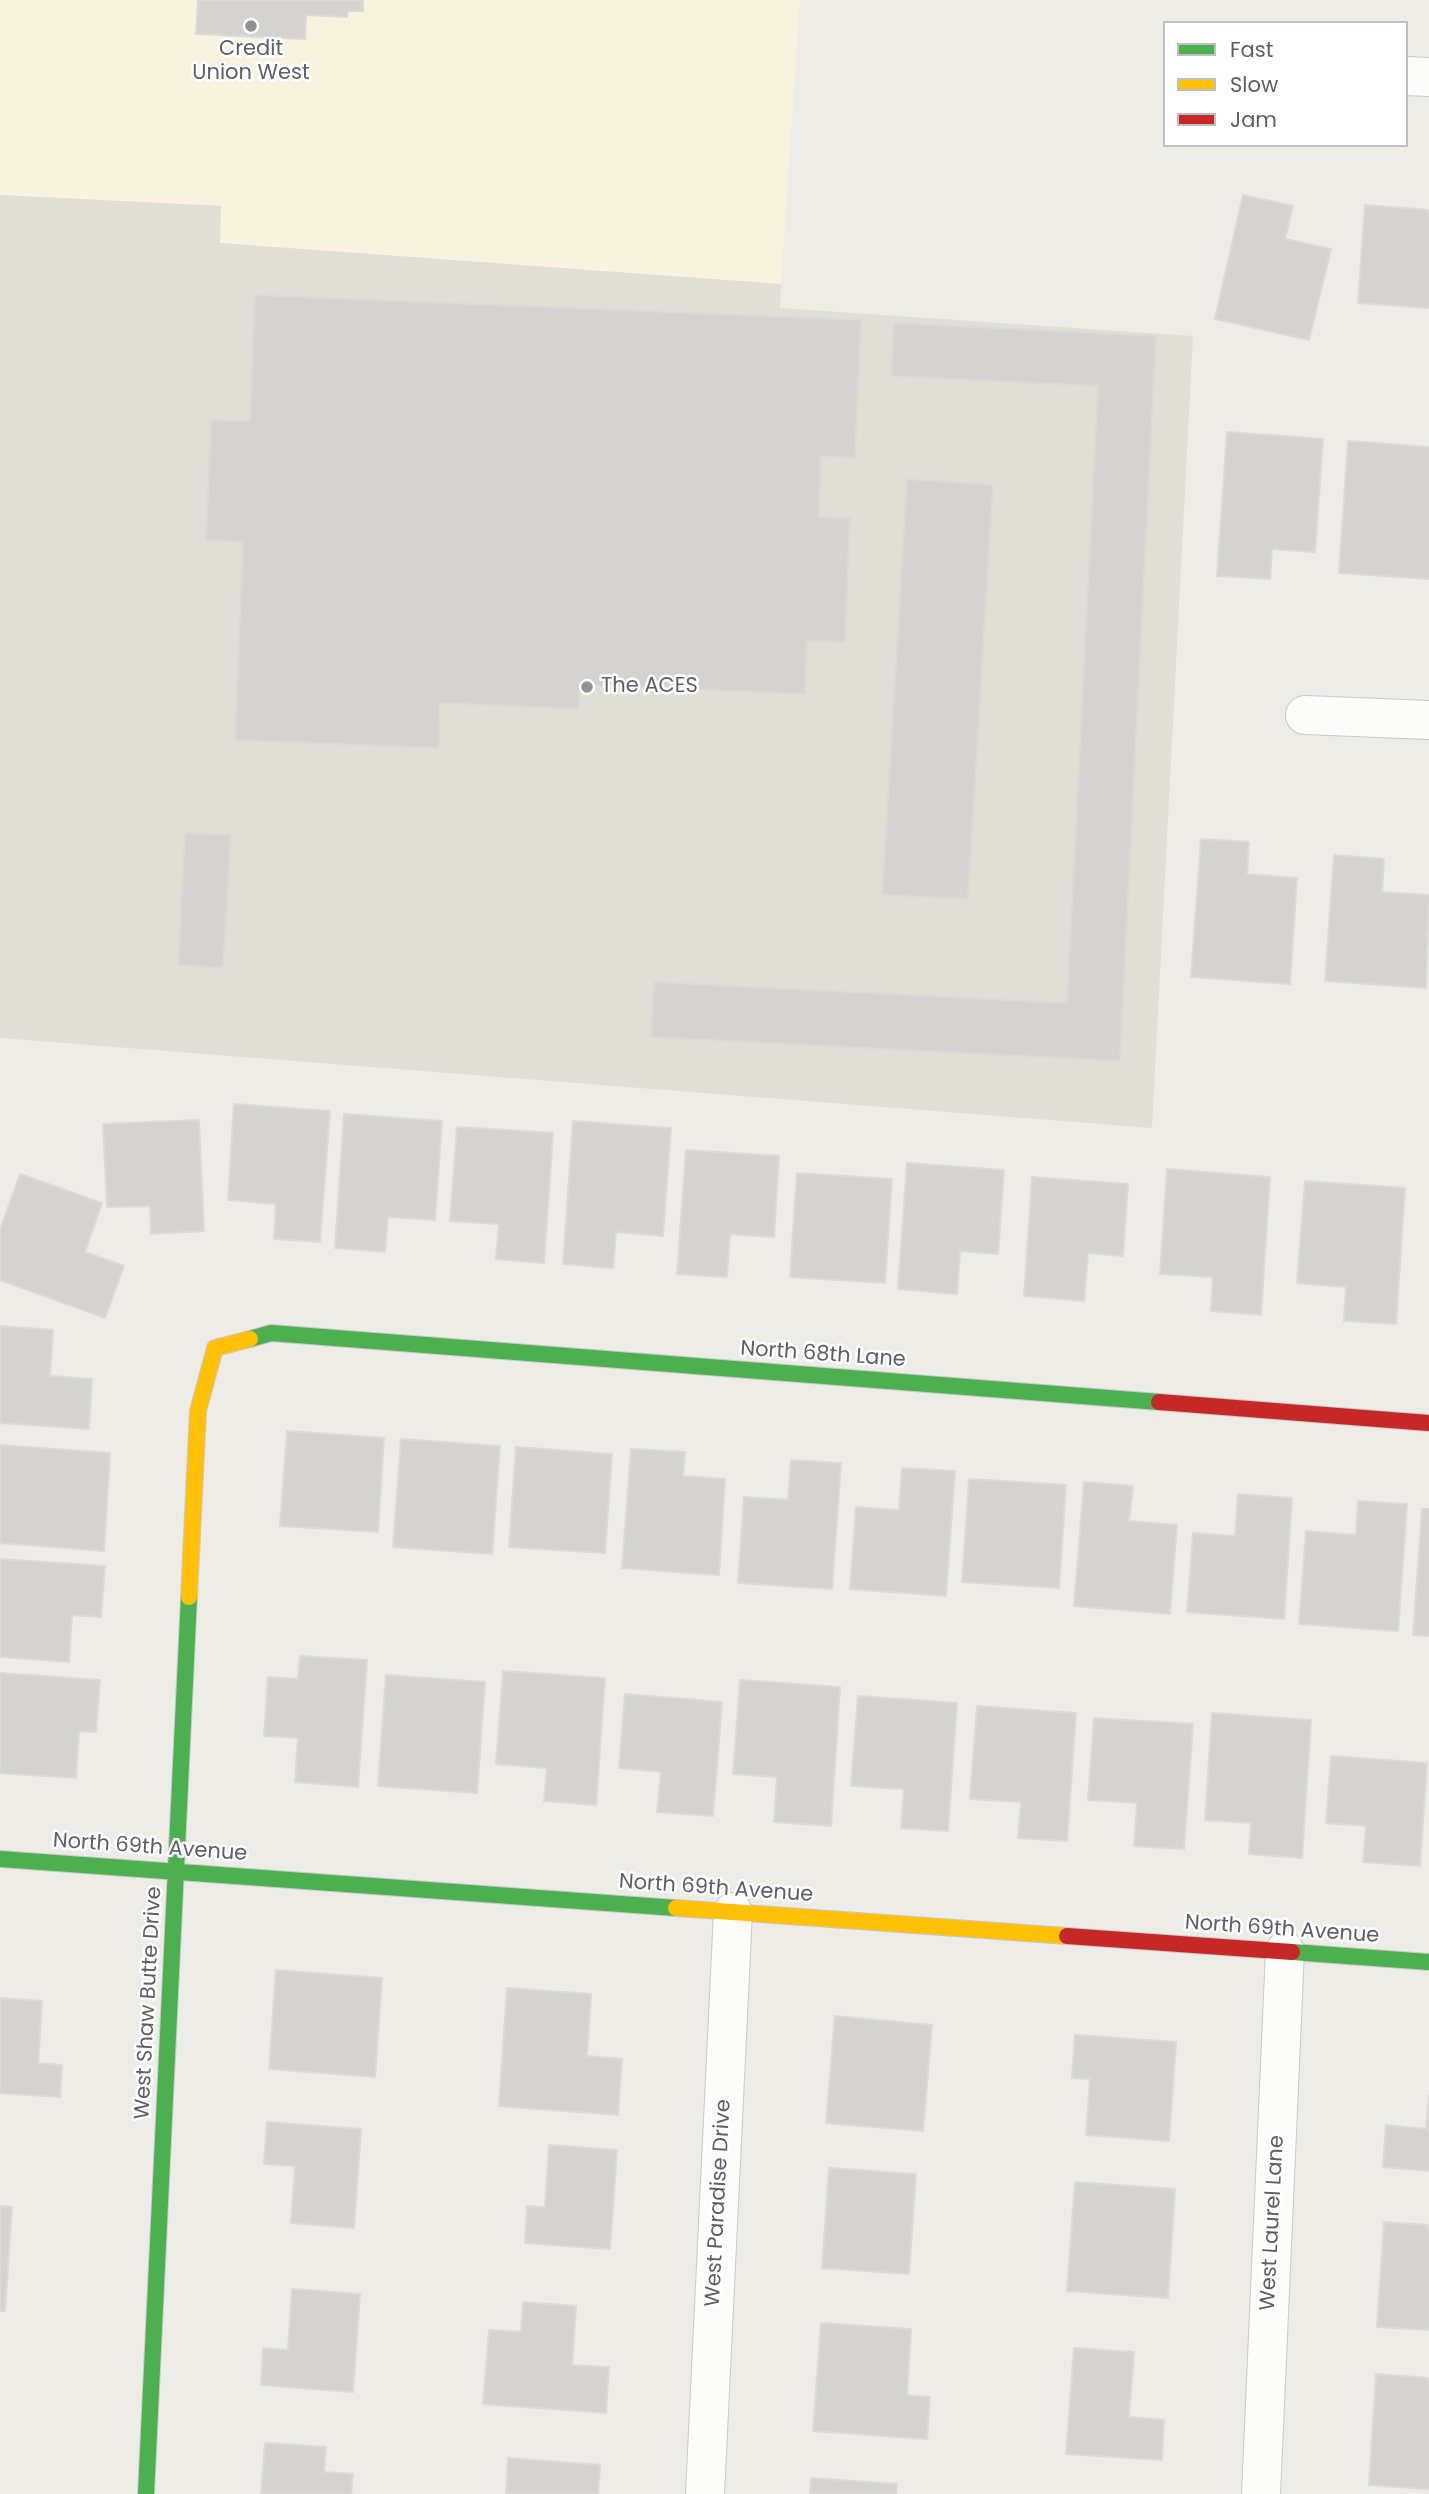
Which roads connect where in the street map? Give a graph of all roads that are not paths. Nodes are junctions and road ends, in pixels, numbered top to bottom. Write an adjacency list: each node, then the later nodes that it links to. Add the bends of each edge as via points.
1 (1408, 76): 2 (street)
2 (1429, 77)
3 (1306, 715): 4 (street)
4 (1429, 720)
5 (215, 1348): 6 (street, North 68th Lane, via 271,1333); 8 (street, West Shaw Butte Drive, via 198,1411)
6 (1429, 1423)
7 (0, 1859): 8 (street, North 69th Avenue)
8 (176, 1871): 9 (street, North 69th Avenue); 12 (street, West Shaw Butte Drive)
9 (733, 1912): 10 (street, North 69th Avenue); 13 (street, West Paradise Drive)
10 (1285, 1951): 11 (street, North 69th Avenue); 14 (street, West Laurel Lane)
11 (1429, 1962)
12 (146, 2494)
13 (705, 2494)
14 (1261, 2494)

